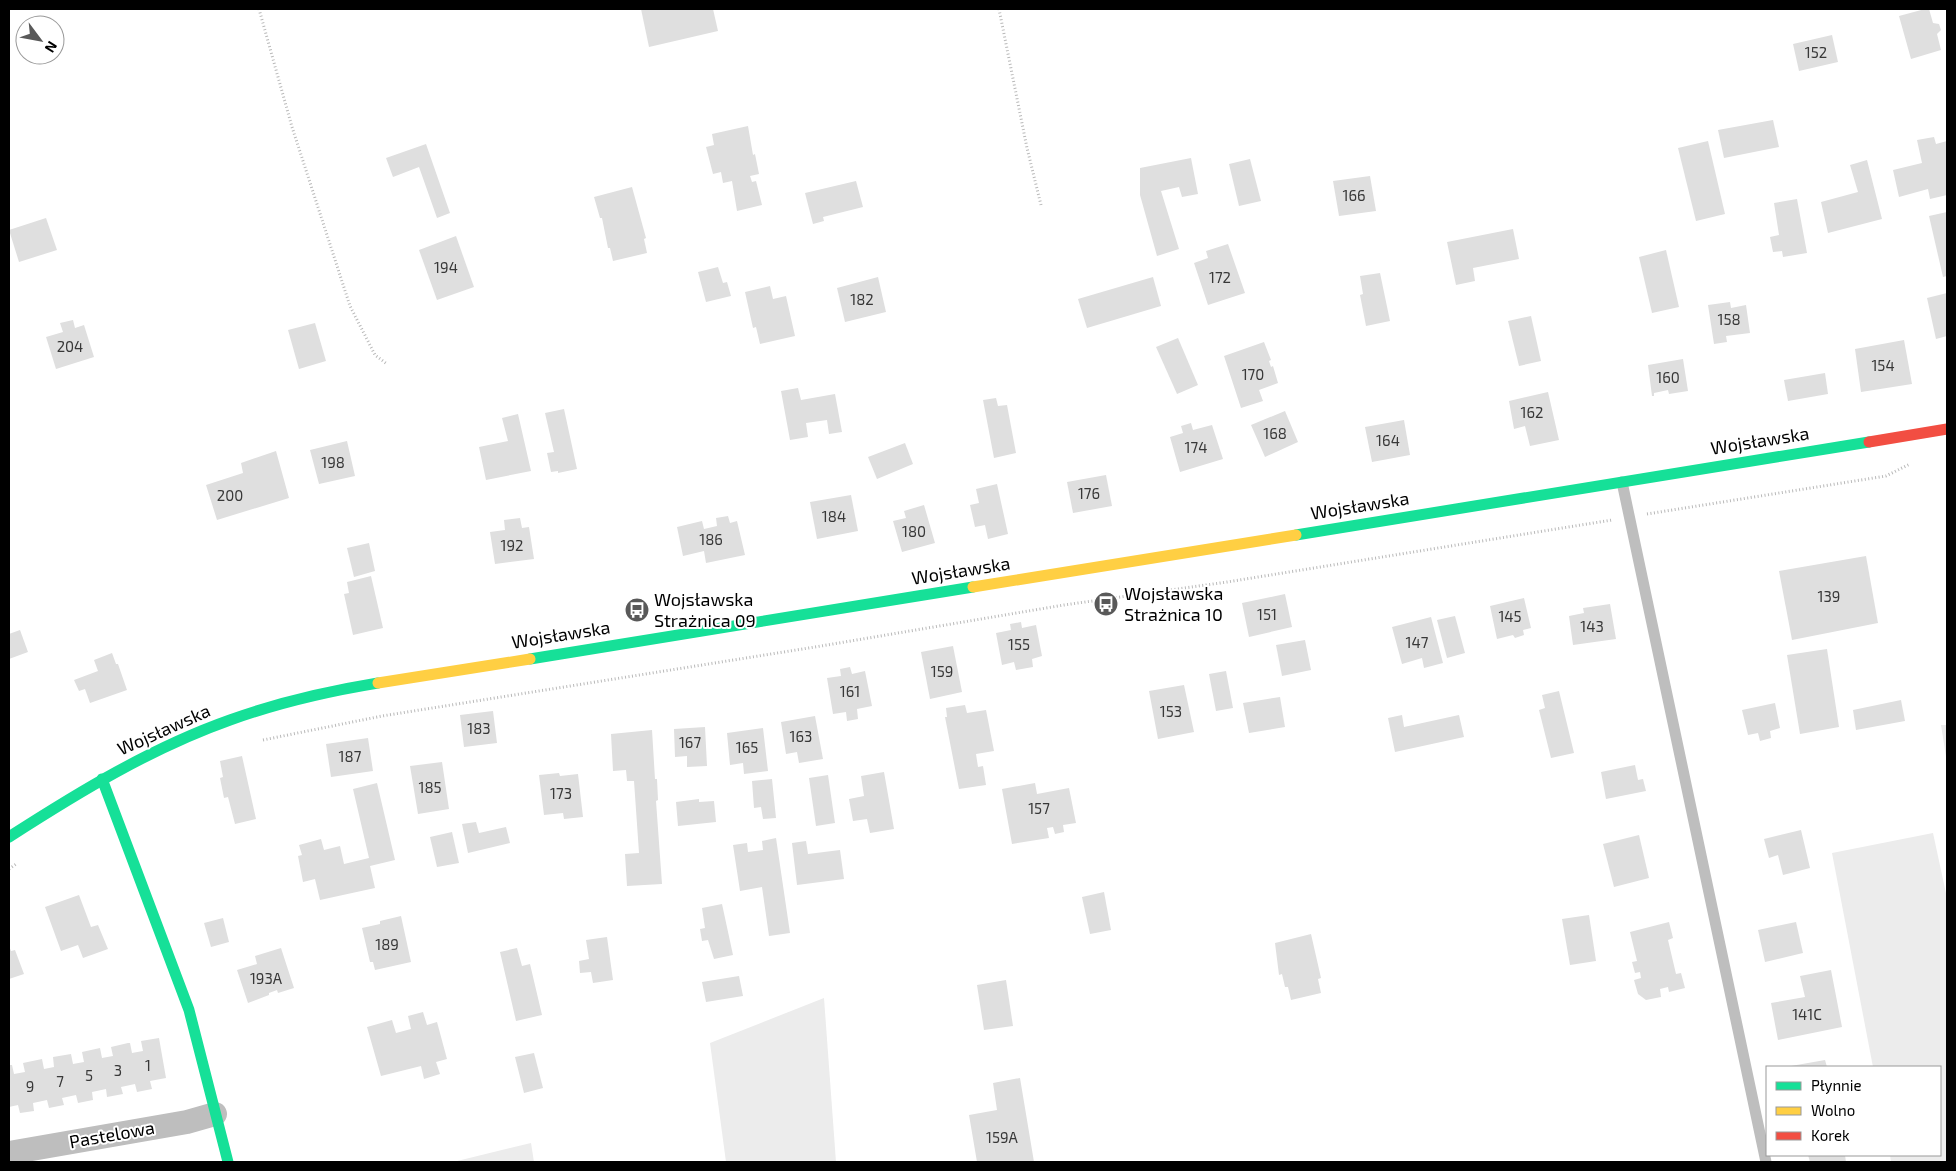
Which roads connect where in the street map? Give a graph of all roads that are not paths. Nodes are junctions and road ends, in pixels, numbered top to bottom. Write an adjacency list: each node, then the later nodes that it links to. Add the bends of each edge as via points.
1 (1947, 428): 2 (street, Wojsławska)
2 (1622, 482): 3 (street, Wojsławska, via 355,687 230,720 165,746); 8 (lane)
3 (102, 779): 4 (street, Wojsławska); 5 (street, via 189,1010)
4 (9, 837)
5 (215, 1114): 6 (street, Pastelowa, via 188,1122); 7 (street)
6 (9, 1153)
7 (228, 1162)
8 (1766, 1162)

